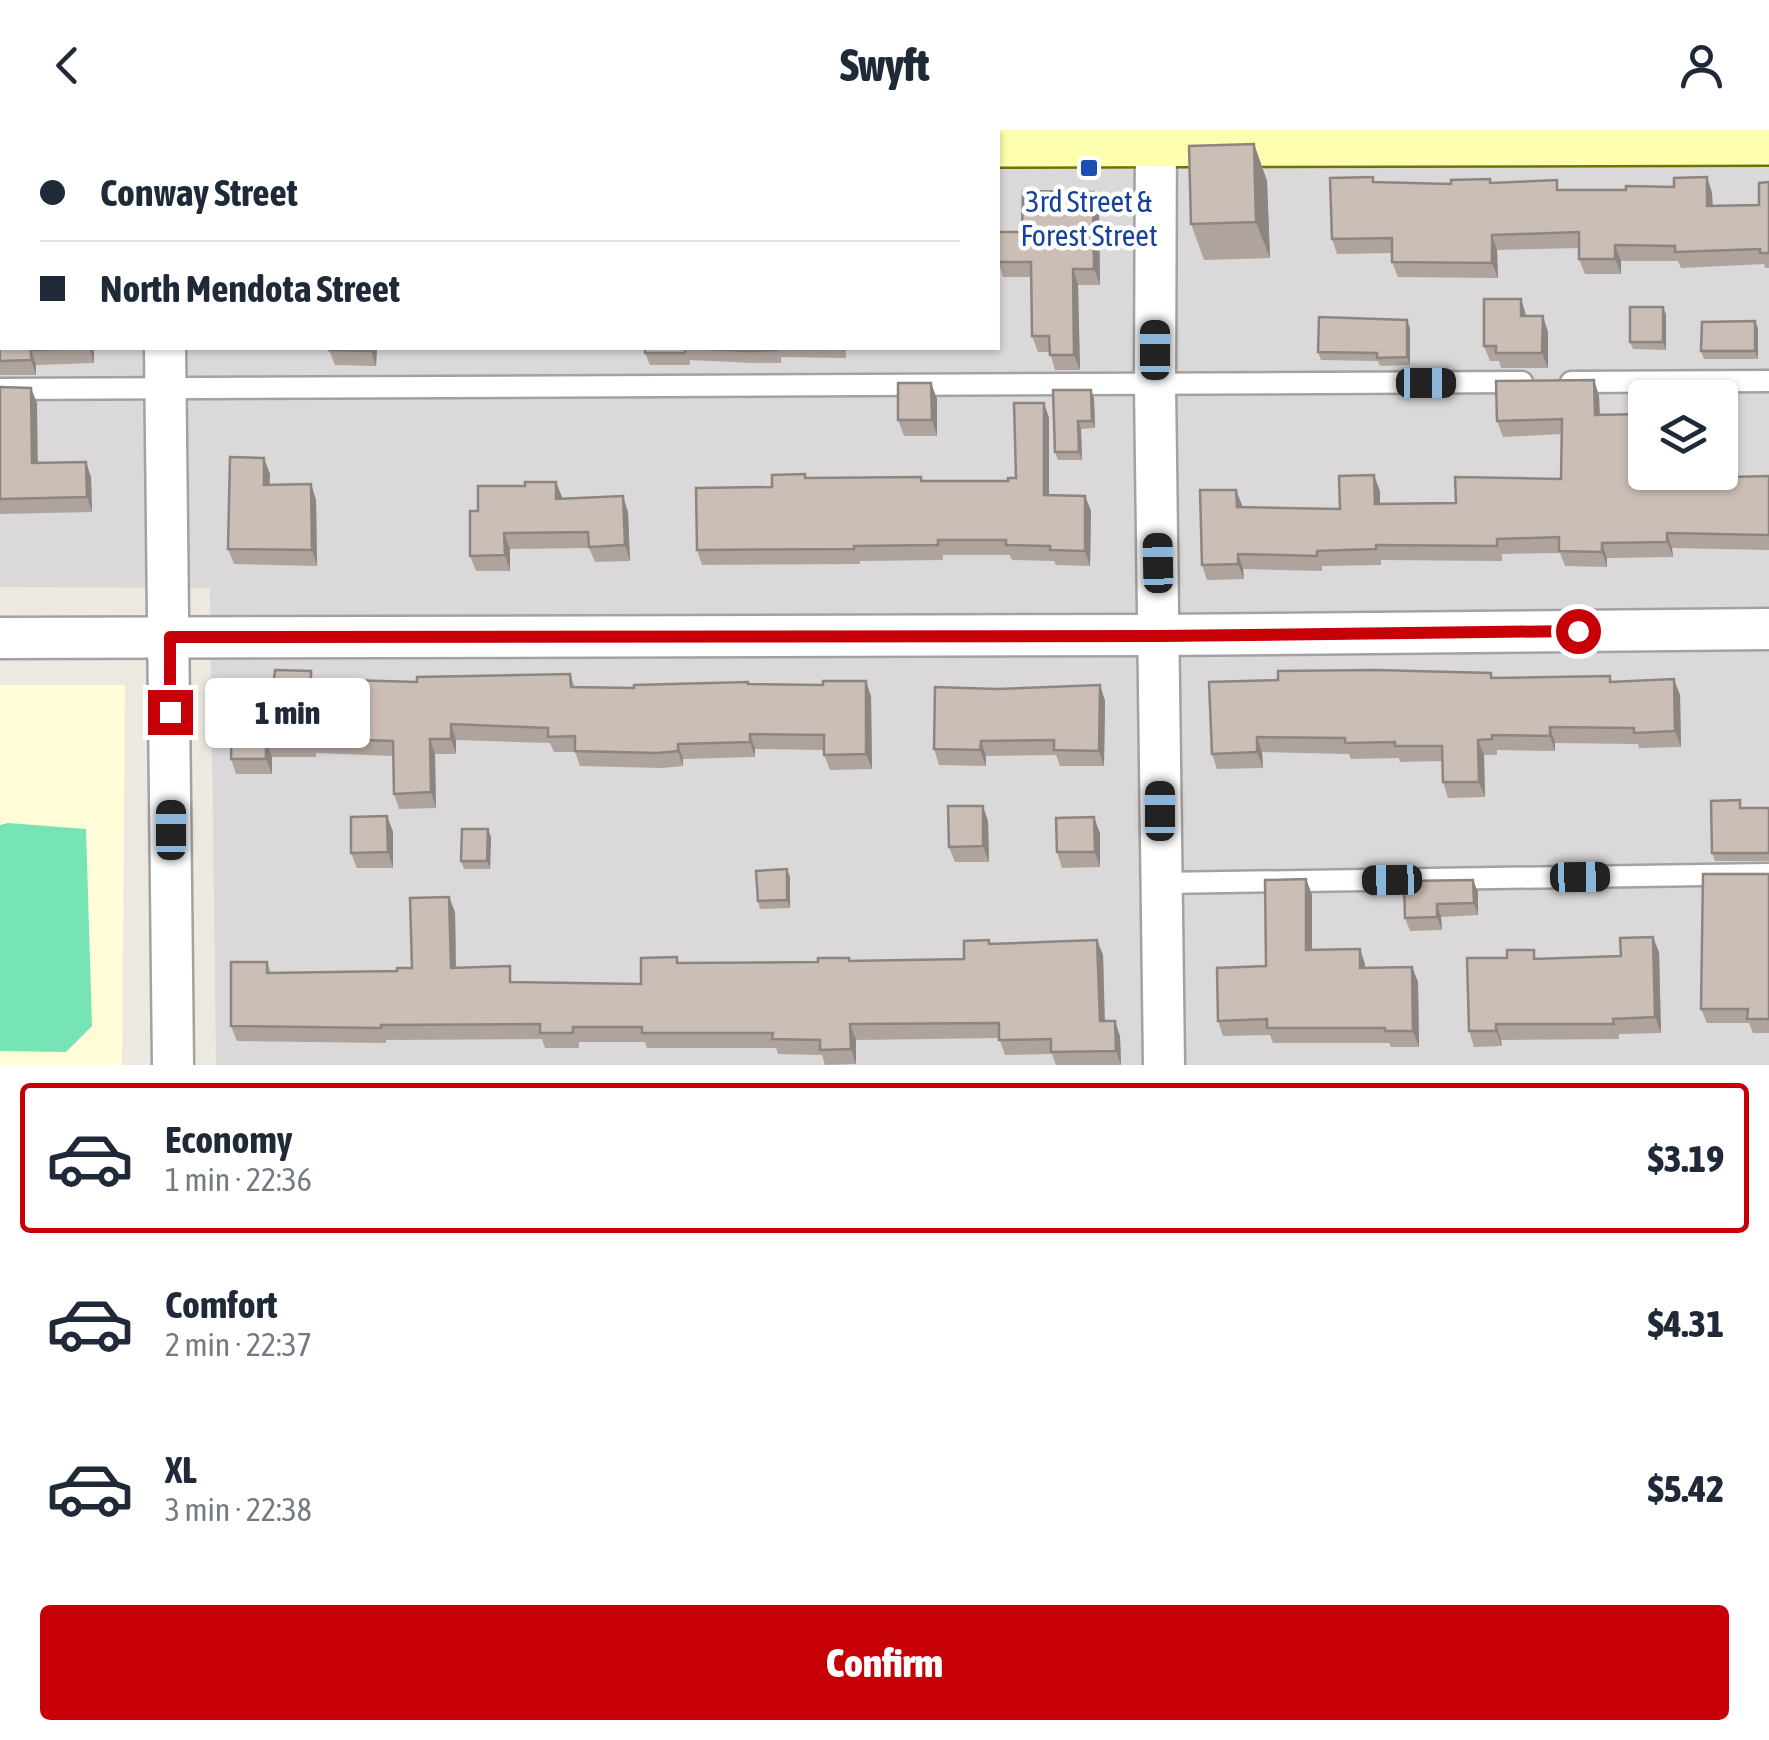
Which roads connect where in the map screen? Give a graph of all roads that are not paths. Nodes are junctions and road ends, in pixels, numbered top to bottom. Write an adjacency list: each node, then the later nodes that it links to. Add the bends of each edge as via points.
1 (1156, 135): 2 (street); 3 (street); 6 (street)
2 (1769, 137)
3 (1000, 139)
4 (165, 350): 7 (street)
5 (1769, 380): 6 (lane)
6 (1155, 385): 7 (lane); 10 (street)
7 (165, 388): 8 (lane); 11 (street)
8 (0, 389)
9 (1769, 629): 10 (street)
10 (1159, 636): 11 (street); 14 (street)
11 (170, 637): 12 (street); 15 (street)
12 (0, 638)
13 (1769, 874): 14 (lane)
14 (1161, 883): 16 (street)
15 (174, 1065)
16 (1164, 1065)

